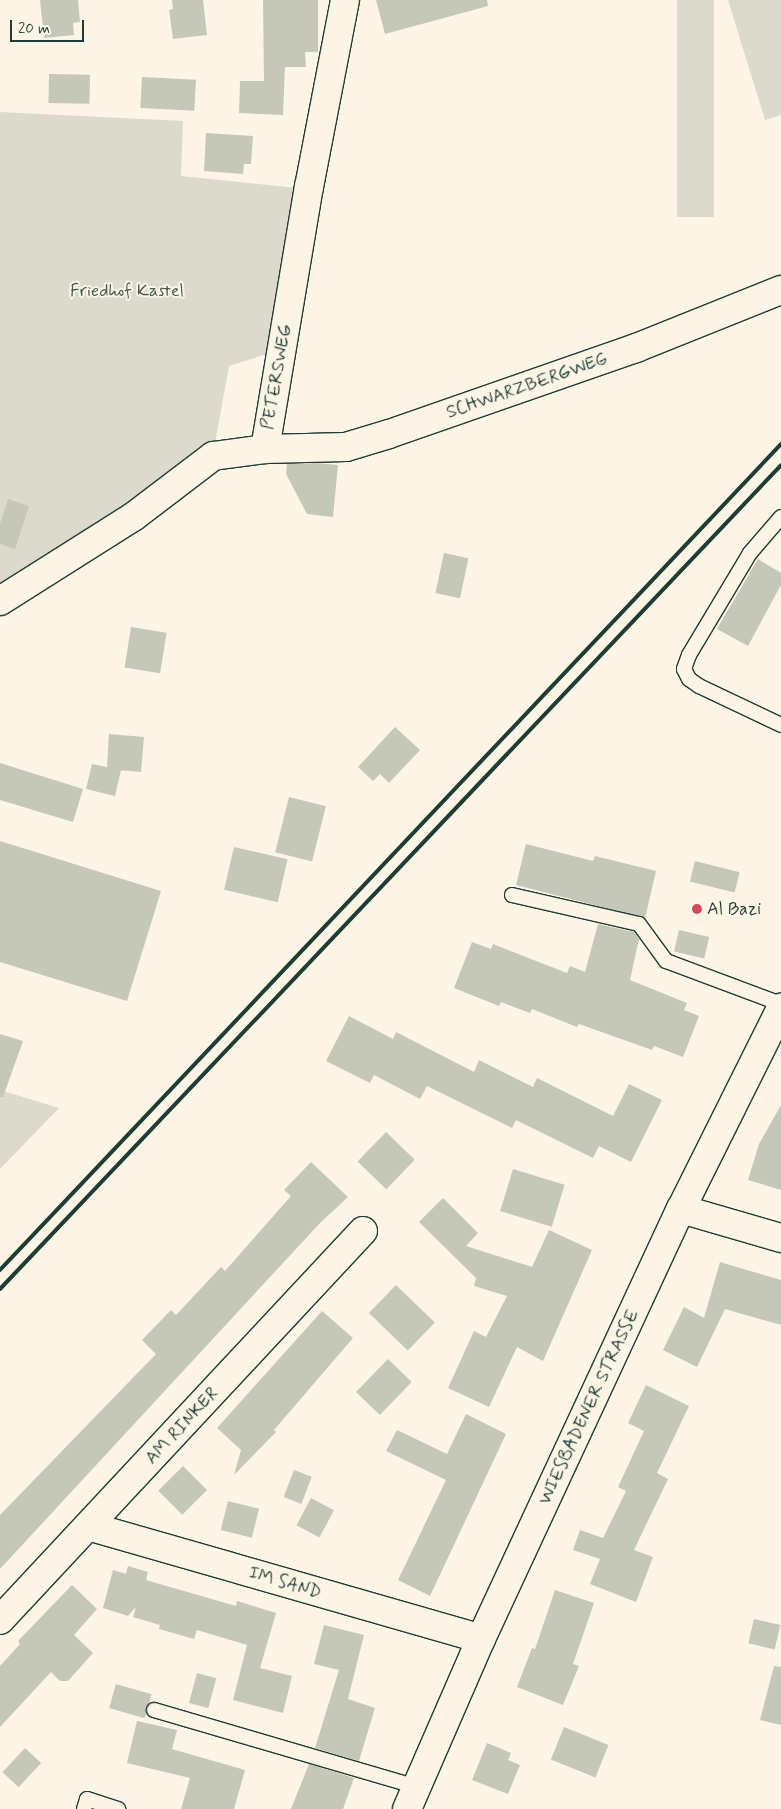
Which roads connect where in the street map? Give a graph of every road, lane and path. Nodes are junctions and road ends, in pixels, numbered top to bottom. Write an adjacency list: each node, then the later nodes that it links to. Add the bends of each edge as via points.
1 (345, 0): 3 (street, PETERSWEG, via 309,187)
2 (781, 290): 3 (street, SCHWARZBERGWEG, via 636,348 389,434 346,447)
3 (265, 449): 5 (street, PETERSWEG, via 213,456 133,518)
4 (781, 516): 6 (lane, via 750,553 689,655 684,669 689,679 699,686)
5 (0, 601)
6 (781, 725)
7 (512, 895): 8 (lane, via 639,924 666,961)
8 (781, 1004)
9 (781, 1008): 10 (street, WIESBADENER STRASSE)
10 (681, 1210): 12 (street); 15 (street, WIESBADENER STRASSE)
11 (363, 1231): 13 (street, AM RINKER)
12 (781, 1238)
13 (88, 1526): 14 (street, AM RINKER); 15 (street, IM SAND)
14 (0, 1620)
15 (481, 1639): 17 (street, WIESBADENER STRASSE)
16 (154, 1710): 17 (lane)
17 (412, 1798)
18 (84, 1809): 19 (lane, via 87,1799)
19 (118, 1809)

